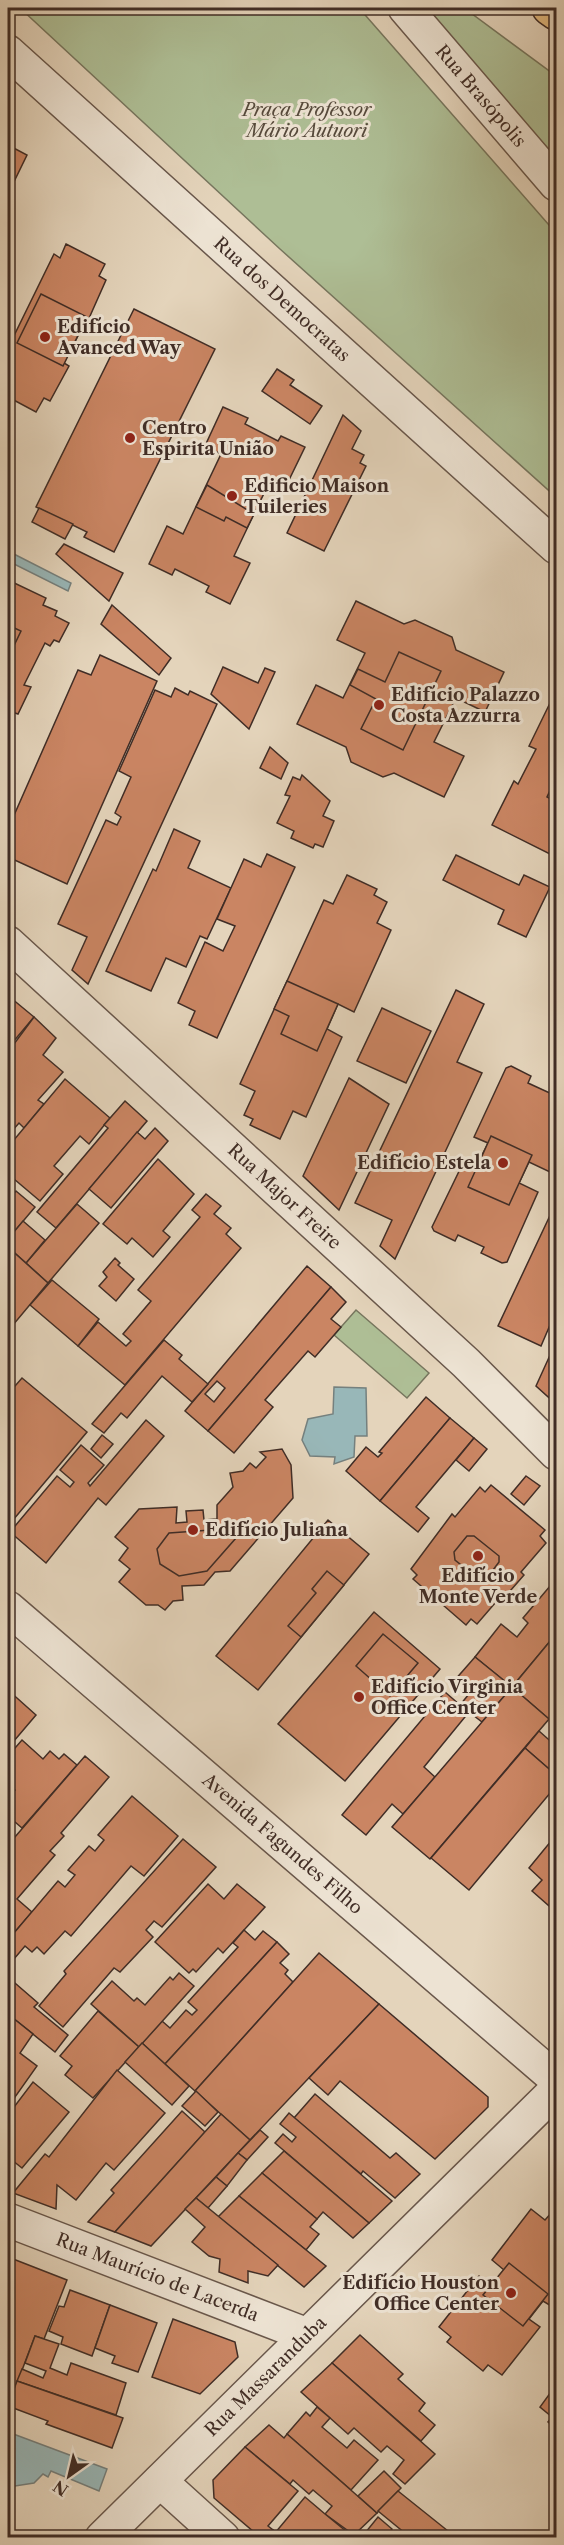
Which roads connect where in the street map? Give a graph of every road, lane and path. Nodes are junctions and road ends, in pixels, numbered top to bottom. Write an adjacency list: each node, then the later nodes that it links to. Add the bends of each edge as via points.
1 (405, 8): 5 (street, Rua Brasópolis)
2 (549, 8): 3 (highway)
3 (556, 13)
4 (8, 52): 6 (street, Rua dos Democratas)
5 (556, 184)
6 (556, 547)
7 (8, 943): 8 (street, Rua Major Freire, via 474,1371)
8 (556, 1454)
9 (8, 1608): 10 (street, Avenida Fagundes Filho)
10 (556, 2079)
11 (556, 2090): 13 (street, Rua Massaranduba)
12 (8, 2220): 13 (street, Rua Maurício de Lacerda)
13 (308, 2335): 14 (street, Rua Massaranduba)
14 (160, 2481): 15 (street, Rua Massaranduba); 16 (street)
15 (102, 2538)
16 (223, 2538)

